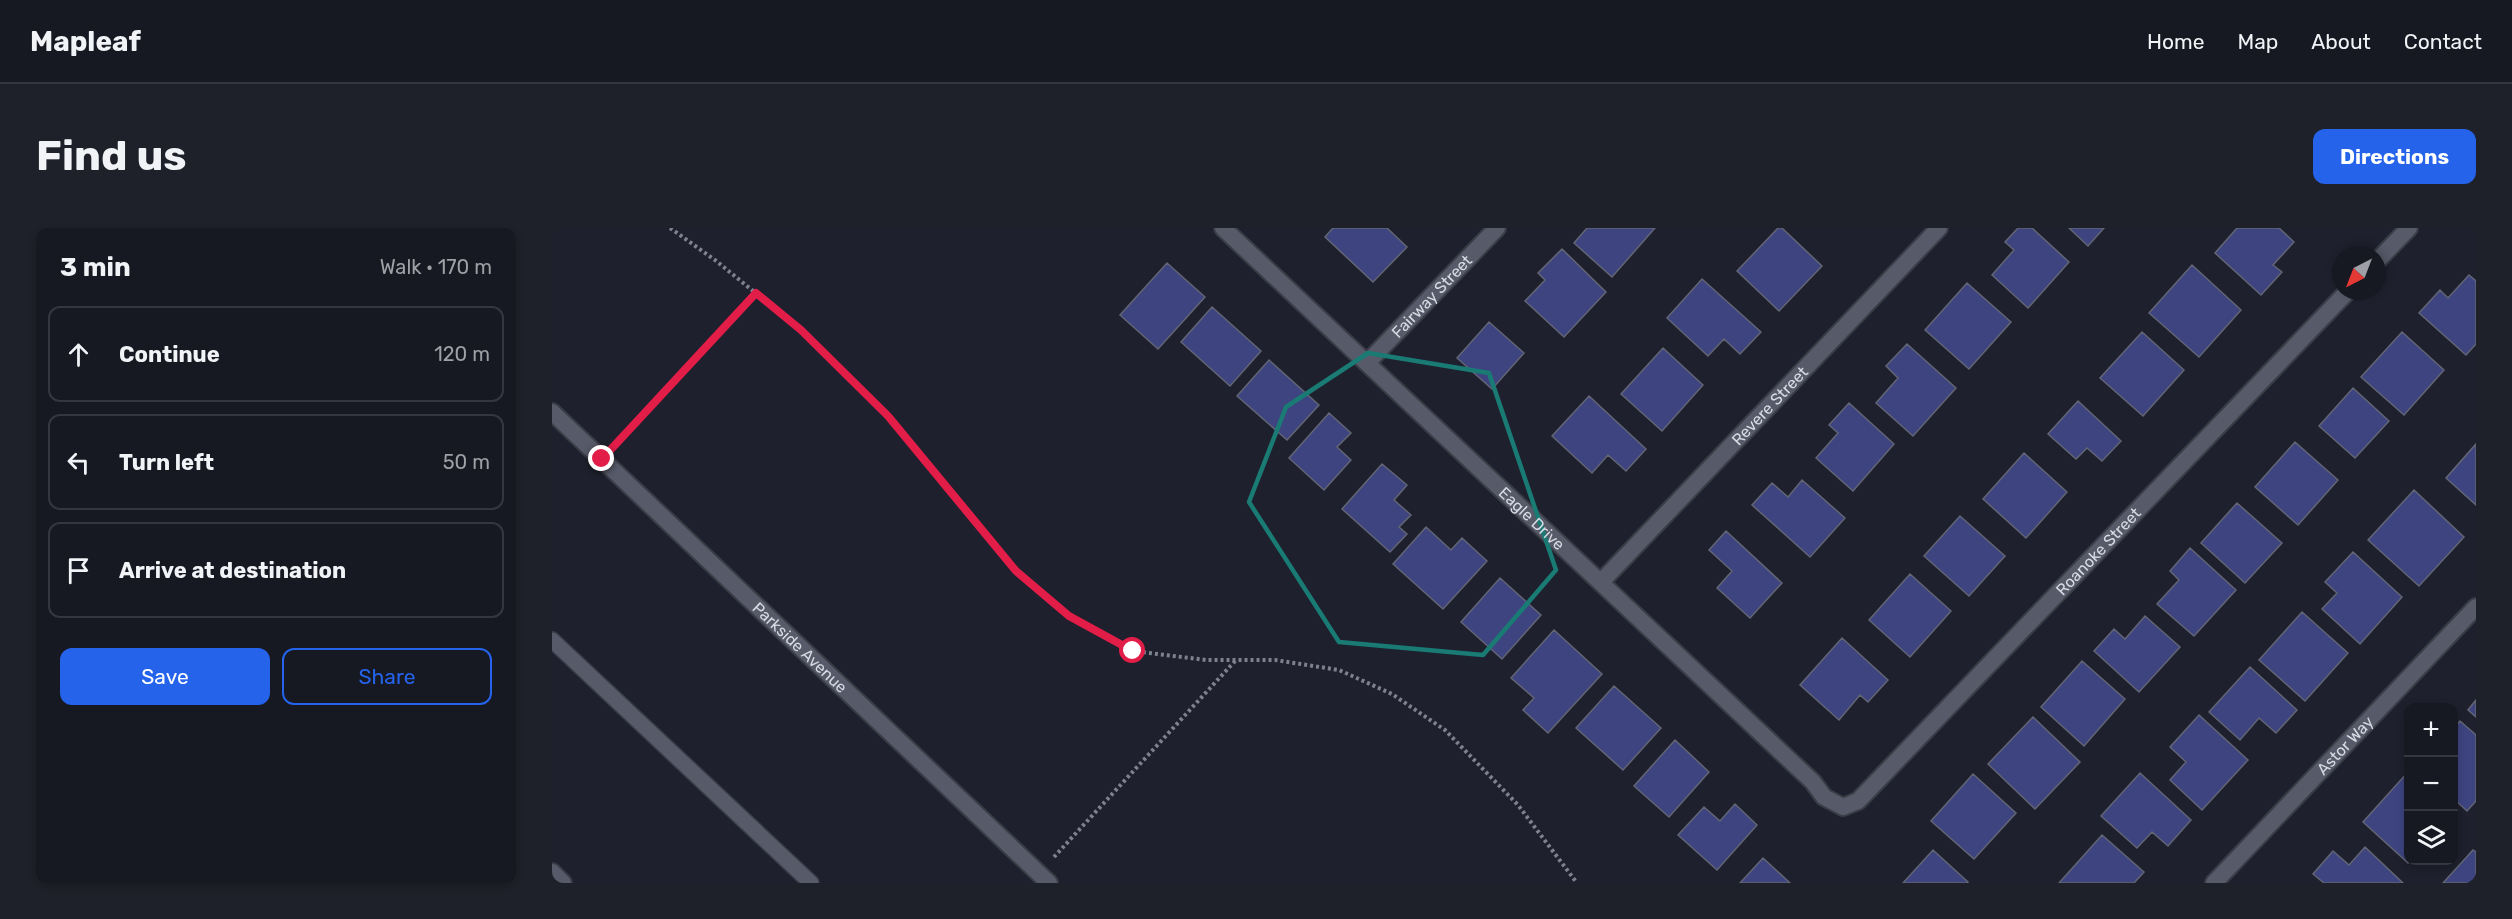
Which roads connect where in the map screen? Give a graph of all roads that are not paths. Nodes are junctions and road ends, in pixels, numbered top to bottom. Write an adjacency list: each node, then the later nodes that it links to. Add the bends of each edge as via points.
1 (1223, 228): 7 (street, Eagle Drive)
2 (1497, 228): 7 (street, Fairway Street)
3 (1939, 228): 9 (street, Revere Street)
4 (2409, 228): 5 (street)
5 (2386, 252)
6 (2339, 300): 12 (street, Roanoke Street, via 1858,801)
7 (1367, 363): 9 (street, Eagle Drive)
8 (552, 412): 14 (street, Parkside Avenue)
9 (1601, 582): 12 (street, Eagle Drive, via 1813,782 1824,797)
10 (2476, 607): 17 (street, Astor Way)
11 (552, 640): 16 (lane)
12 (1843, 807)
13 (552, 872): 15 (street)
14 (1044, 878)
15 (563, 883)
16 (811, 883)
17 (2214, 883)

